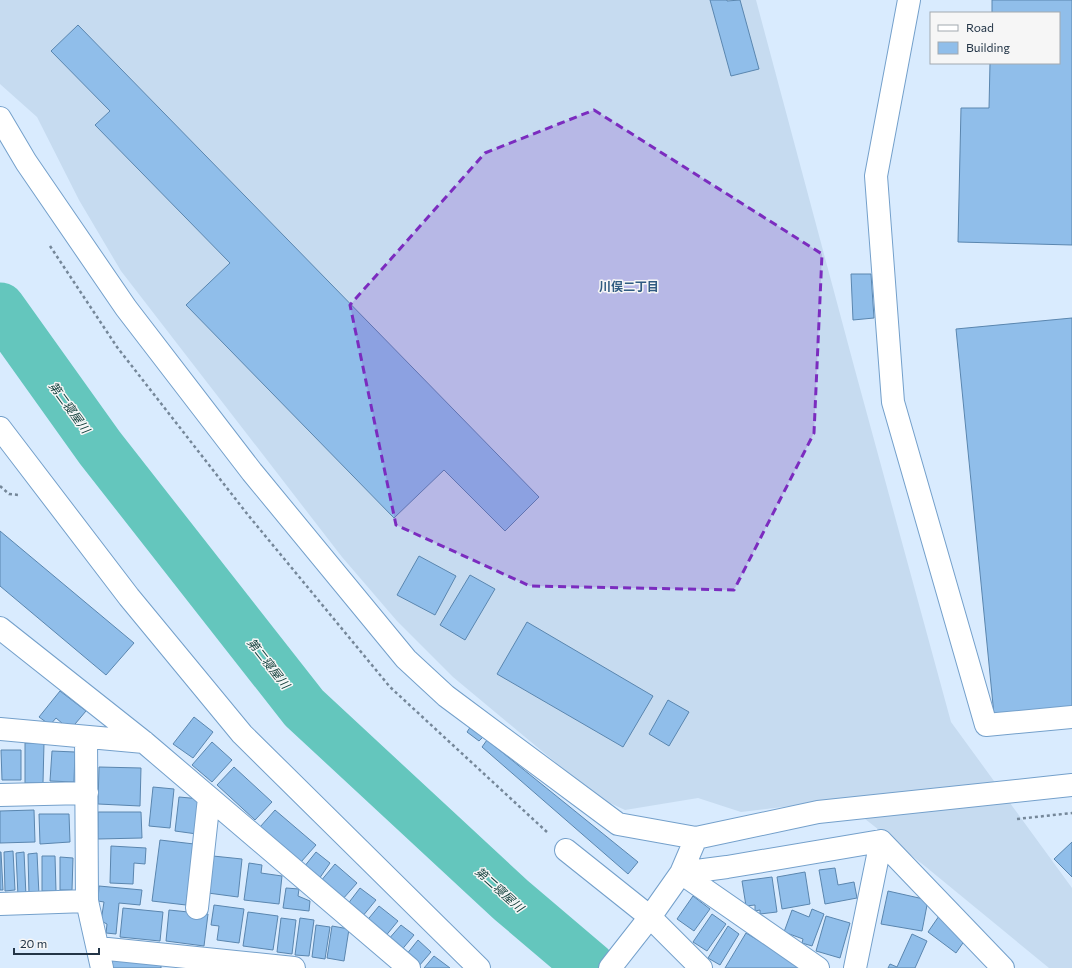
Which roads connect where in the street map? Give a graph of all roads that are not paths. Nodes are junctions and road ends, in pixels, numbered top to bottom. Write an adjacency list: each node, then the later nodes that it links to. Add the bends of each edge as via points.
1 (909, 0): 5 (street, via 876,176 893,402 986,725)
2 (0, 118): 13 (street, via 26,162 126,308 252,472 406,659 446,696 618,824)
3 (0, 428): 24 (street, via 130,597 242,734)
4 (0, 628): 8 (street)
5 (1072, 717)
6 (0, 729): 7 (street)
7 (86, 737): 8 (street); 10 (street)
8 (144, 742): 12 (street)
9 (1072, 785): 13 (street, via 818,812)
10 (87, 793): 11 (street); 17 (street)
11 (0, 796)
12 (209, 798): 19 (street); 23 (street)
13 (696, 838): 16 (street)
14 (881, 841): 16 (street); 28 (street); 29 (street)
15 (566, 850): 20 (street)
16 (680, 873): 20 (street); 27 (street)
17 (87, 901): 18 (street); 21 (street)
18 (0, 904)
19 (197, 908)
20 (650, 917): 25 (street); 26 (street)
21 (100, 958): 22 (street)
22 (294, 968)
23 (409, 968)
24 (479, 968)
25 (610, 968)
26 (701, 968)
27 (818, 968)
28 (855, 968)
29 (1003, 968)

